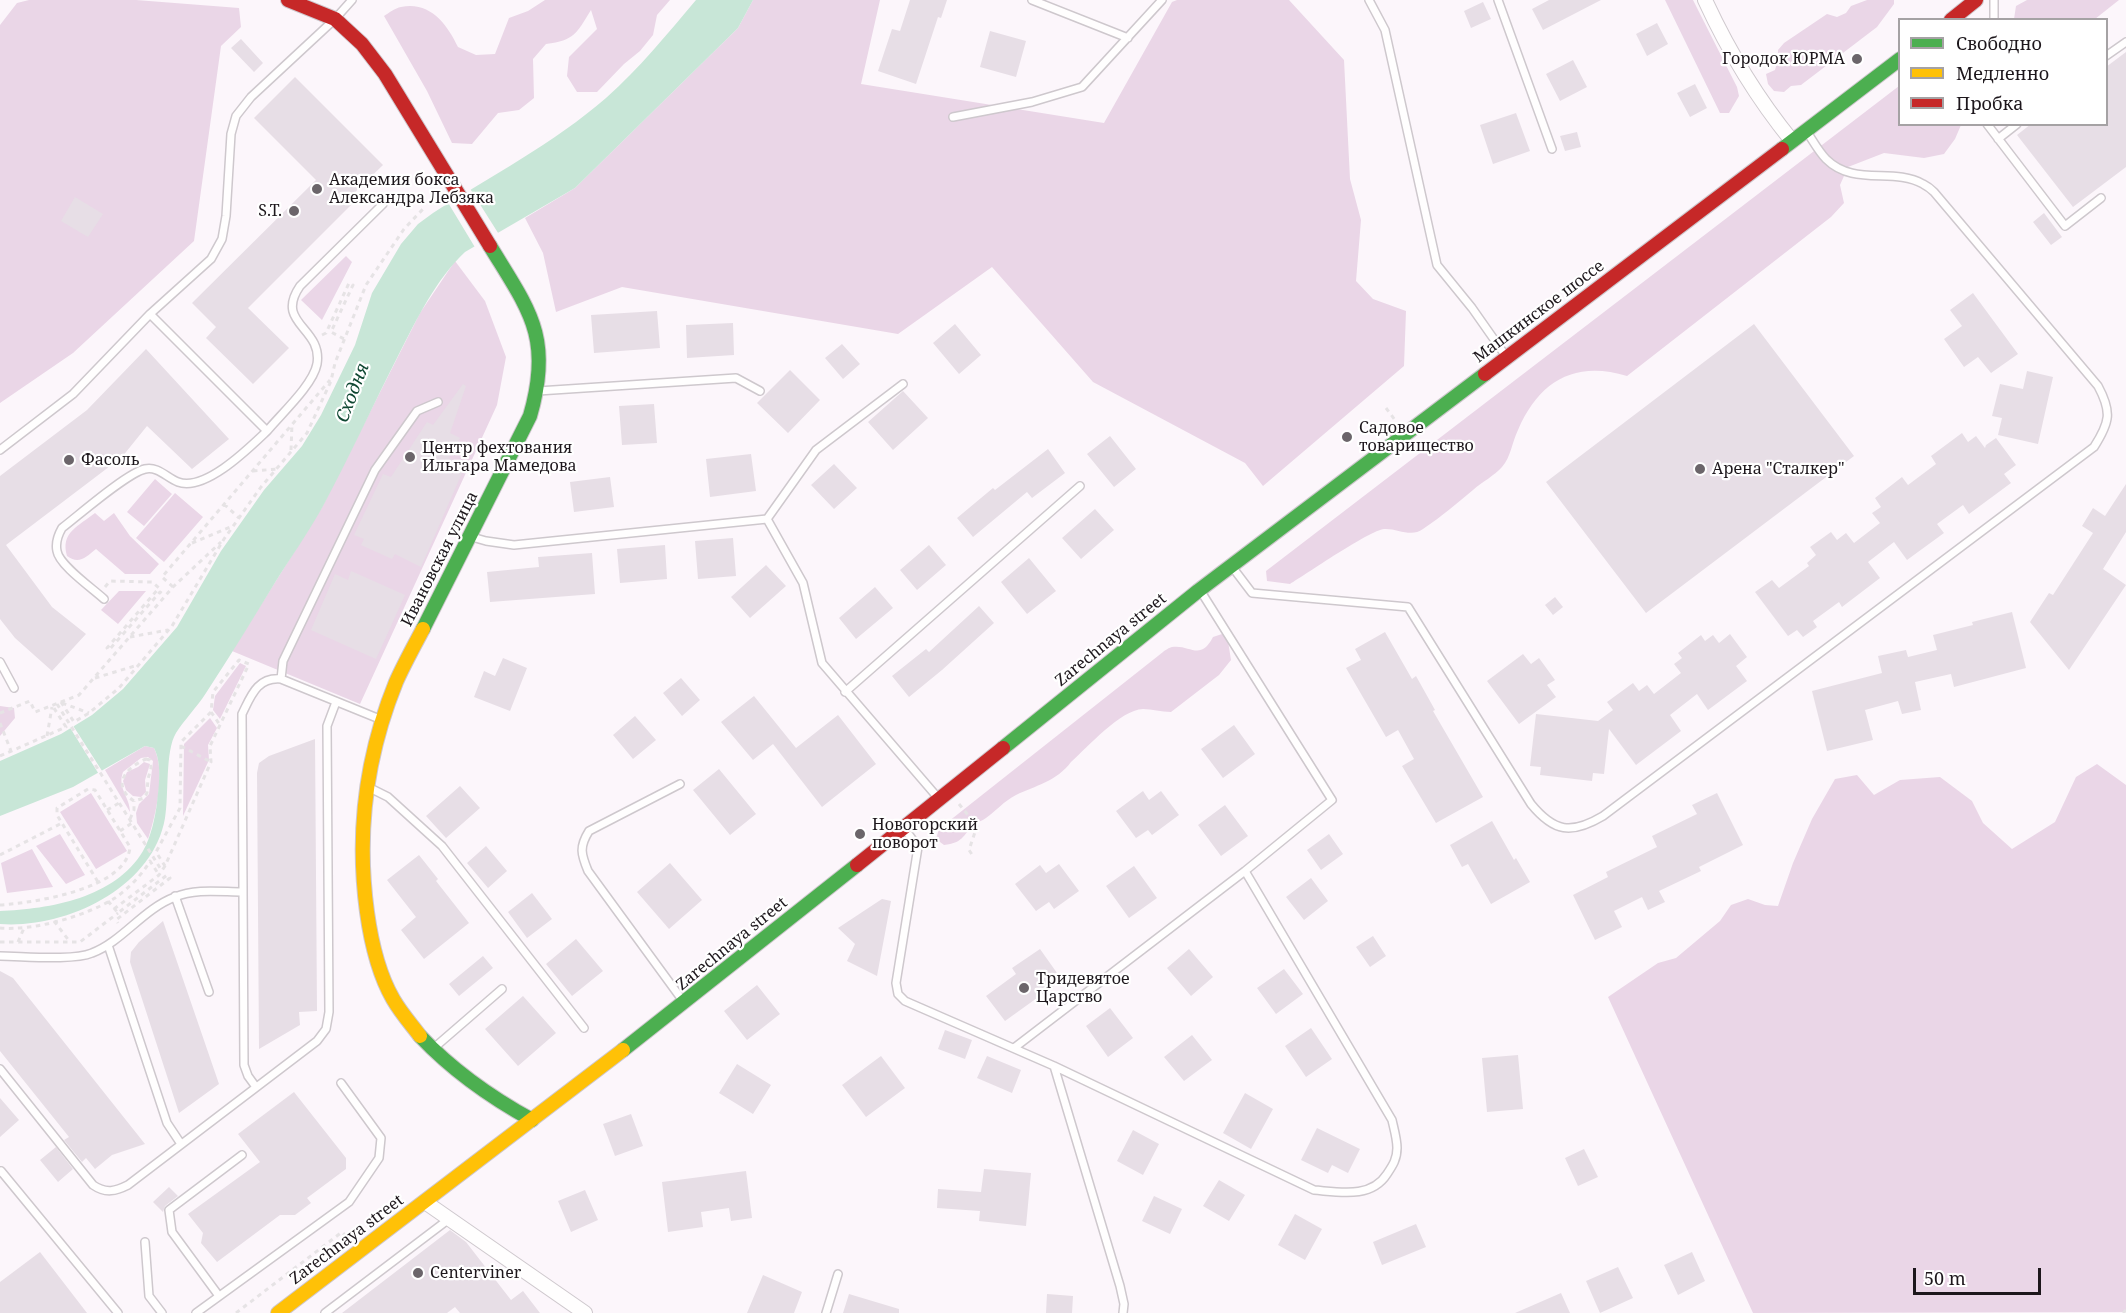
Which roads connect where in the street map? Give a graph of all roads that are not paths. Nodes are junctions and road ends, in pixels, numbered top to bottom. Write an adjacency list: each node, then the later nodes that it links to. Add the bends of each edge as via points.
1 (288, 0): 12 (main road, Ивановская улица)
2 (352, 0): 12 (lane)
3 (1032, 0): 13 (lane)
4 (1162, 0): 13 (lane)
5 (1369, 0): 27 (lane, via 1384,30 1437,265)
6 (1498, 0): 23 (lane)
7 (1705, 0): 22 (street, via 1739,66)
8 (1994, 0): 11 (lane)
9 (1970, 2): 10 (main road)
10 (1953, 18)
11 (1994, 18)
12 (335, 19): 26 (lane, via 251,97 236,116 222,239 211,259); 29 (main road, Ивановская улица, via 362,44 385,74 527,307 541,358)
13 (1128, 38): 17 (lane, via 1082,87 1032,102)
14 (2126, 42): 15 (lane)
15 (2108, 55)
16 (1898, 60): 20 (main road, Машкинское шоссе)
17 (953, 117)
18 (1988, 126): 21 (lane)
19 (2014, 126): 21 (lane)
20 (1806, 130): 22 (main road, Машкинское шоссе); 37 (lane, via 1837,168 1862,176 1922,183 1934,192 2098,386 2109,408 2105,429 2094,447 1588,825 1553,826 1531,804 1408,607 1252,593)
21 (1998, 139): 24 (lane, via 2065,226)
22 (1792, 141): 27 (main road, Машкинское шоссе)
23 (1552, 149)
24 (2101, 198)
25 (383, 204): 32 (lane, via 293,297 292,310 313,338 318,352 317,366 311,380)
26 (150, 314): 32 (lane); 33 (lane, via 73,394)
27 (1507, 357): 37 (main road, Машкинское шоссе)
28 (903, 384): 35 (lane, via 816,450)
29 (538, 391): 30 (lane, via 736,378); 36 (main road, Ивановская улица, via 530,416)
30 (760, 391)
31 (438, 402): 41 (lane, via 417,411 375,470 283,661)
32 (267, 431): 39 (lane, via 209,478 195,484 181,483 156,469 144,469 62,528 56,550 60,559)
33 (0, 450)
34 (1080, 486): 43 (lane)
35 (767, 519): 36 (lane, via 514,545); 43 (lane, via 803,583 822,663)
36 (470, 536): 45 (main road, Ивановская улица, via 397,680)
37 (1232, 566): 38 (main road, Машкинское шоссе)
38 (1199, 590): 48 (main road, Zarechnaya street); 50 (lane, via 1332,800)
39 (101, 596)
40 (0, 662): 42 (lane)
41 (281, 679): 44 (lane); 51 (lane, via 263,681 254,689 242,714)
42 (14, 688)
43 (845, 692): 48 (lane)
44 (336, 702): 45 (lane); 64 (lane, via 327,726 326,1029 317,1041)
45 (382, 720): 47 (main road, Ивановская улица)
46 (680, 784): 57 (lane, via 589,831 581,843 588,871)
47 (366, 786): 58 (lane, via 388,797 442,846); 59 (main road, Ивановская улица, via 362,857 373,951 393,999)
48 (939, 799): 49 (main road, Zarechnaya street)
49 (904, 828): 57 (main road, Zarechnaya street); 60 (lane, via 918,847 897,994)
50 (1245, 871): 60 (lane); 61 (lane, via 1392,1120 1396,1161 1382,1181 1371,1189 1346,1193 1314,1190)
51 (243, 892): 52 (lane); 64 (lane, via 244,1065)
52 (176, 896): 53 (lane); 56 (lane)
53 (108, 945): 54 (lane, via 81,957); 66 (lane, via 166,1123)
54 (0, 956)
55 (502, 989): 59 (lane)
56 (209, 992)
57 (685, 1003): 65 (main road, Zarechnaya street)
58 (584, 1028)
59 (433, 1048): 65 (main road, Ивановская улица, via 475,1086)
60 (1014, 1048): 61 (lane)
61 (1054, 1066): 81 (lane, via 1120,1286)
62 (0, 1069): 66 (lane, via 99,1190 107,1192 128,1185)
63 (341, 1083): 73 (lane, via 381,1138 379,1158 349,1202)
64 (256, 1087): 66 (lane)
65 (532, 1120): 69 (main road, Zarechnaya street)
66 (181, 1144)
67 (242, 1155): 73 (lane, via 169,1209 172,1232)
68 (0, 1172): 74 (lane)
69 (425, 1202): 70 (street); 77 (main road, Zarechnaya street)
70 (449, 1219): 78 (lane); 79 (street)
71 (145, 1242): 75 (lane, via 149,1296)
72 (838, 1274): 80 (lane)
73 (219, 1296): 76 (lane)
74 (118, 1313)
75 (162, 1313)
76 (196, 1313)
77 (278, 1313)
78 (325, 1313)
79 (585, 1313)
80 (826, 1313)
81 (1123, 1313)

